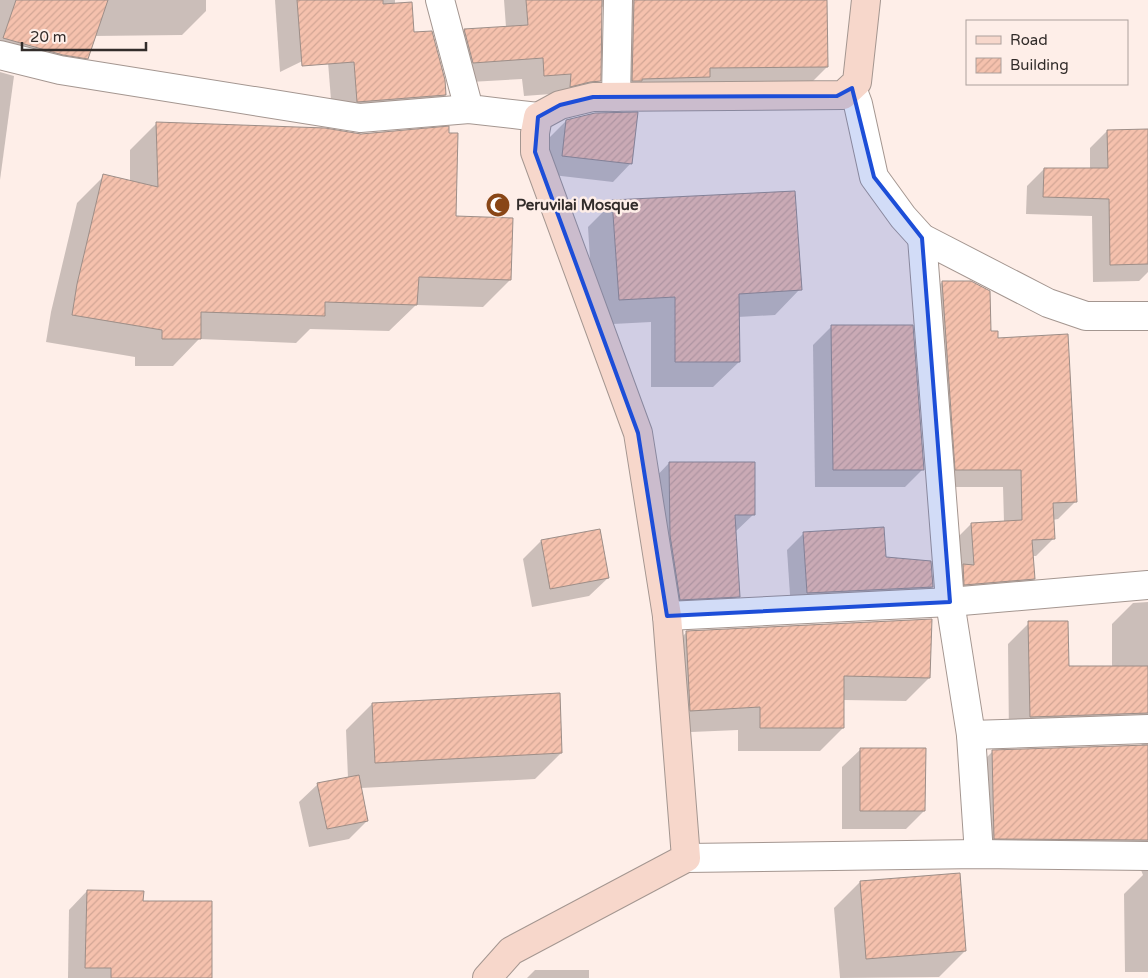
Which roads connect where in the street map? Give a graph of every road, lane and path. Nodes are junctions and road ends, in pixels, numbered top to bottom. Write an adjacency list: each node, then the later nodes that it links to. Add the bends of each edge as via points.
1 (440, 0): 7 (street)
2 (618, 0): 6 (street)
3 (866, 0): 5 (street, via 857,82)
4 (0, 55): 7 (street, via 60,70 360,118)
5 (852, 88): 6 (street, via 837,96); 9 (street, via 874,177)
6 (616, 97): 8 (street, via 593,97 560,105)
7 (469, 109): 8 (street)
8 (538, 117): 13 (street, via 535,152 638,433)
9 (922, 238): 10 (street, via 1048,303 1086,316); 12 (street)
10 (1148, 316)
11 (1148, 585): 12 (street)
12 (950, 602): 13 (street); 15 (street)
13 (666, 616): 18 (street)
14 (1148, 729): 15 (street)
15 (970, 736): 16 (street)
16 (980, 854): 17 (street); 18 (street)
17 (1148, 856)
18 (686, 858): 19 (street, via 510,951)
19 (487, 978)

